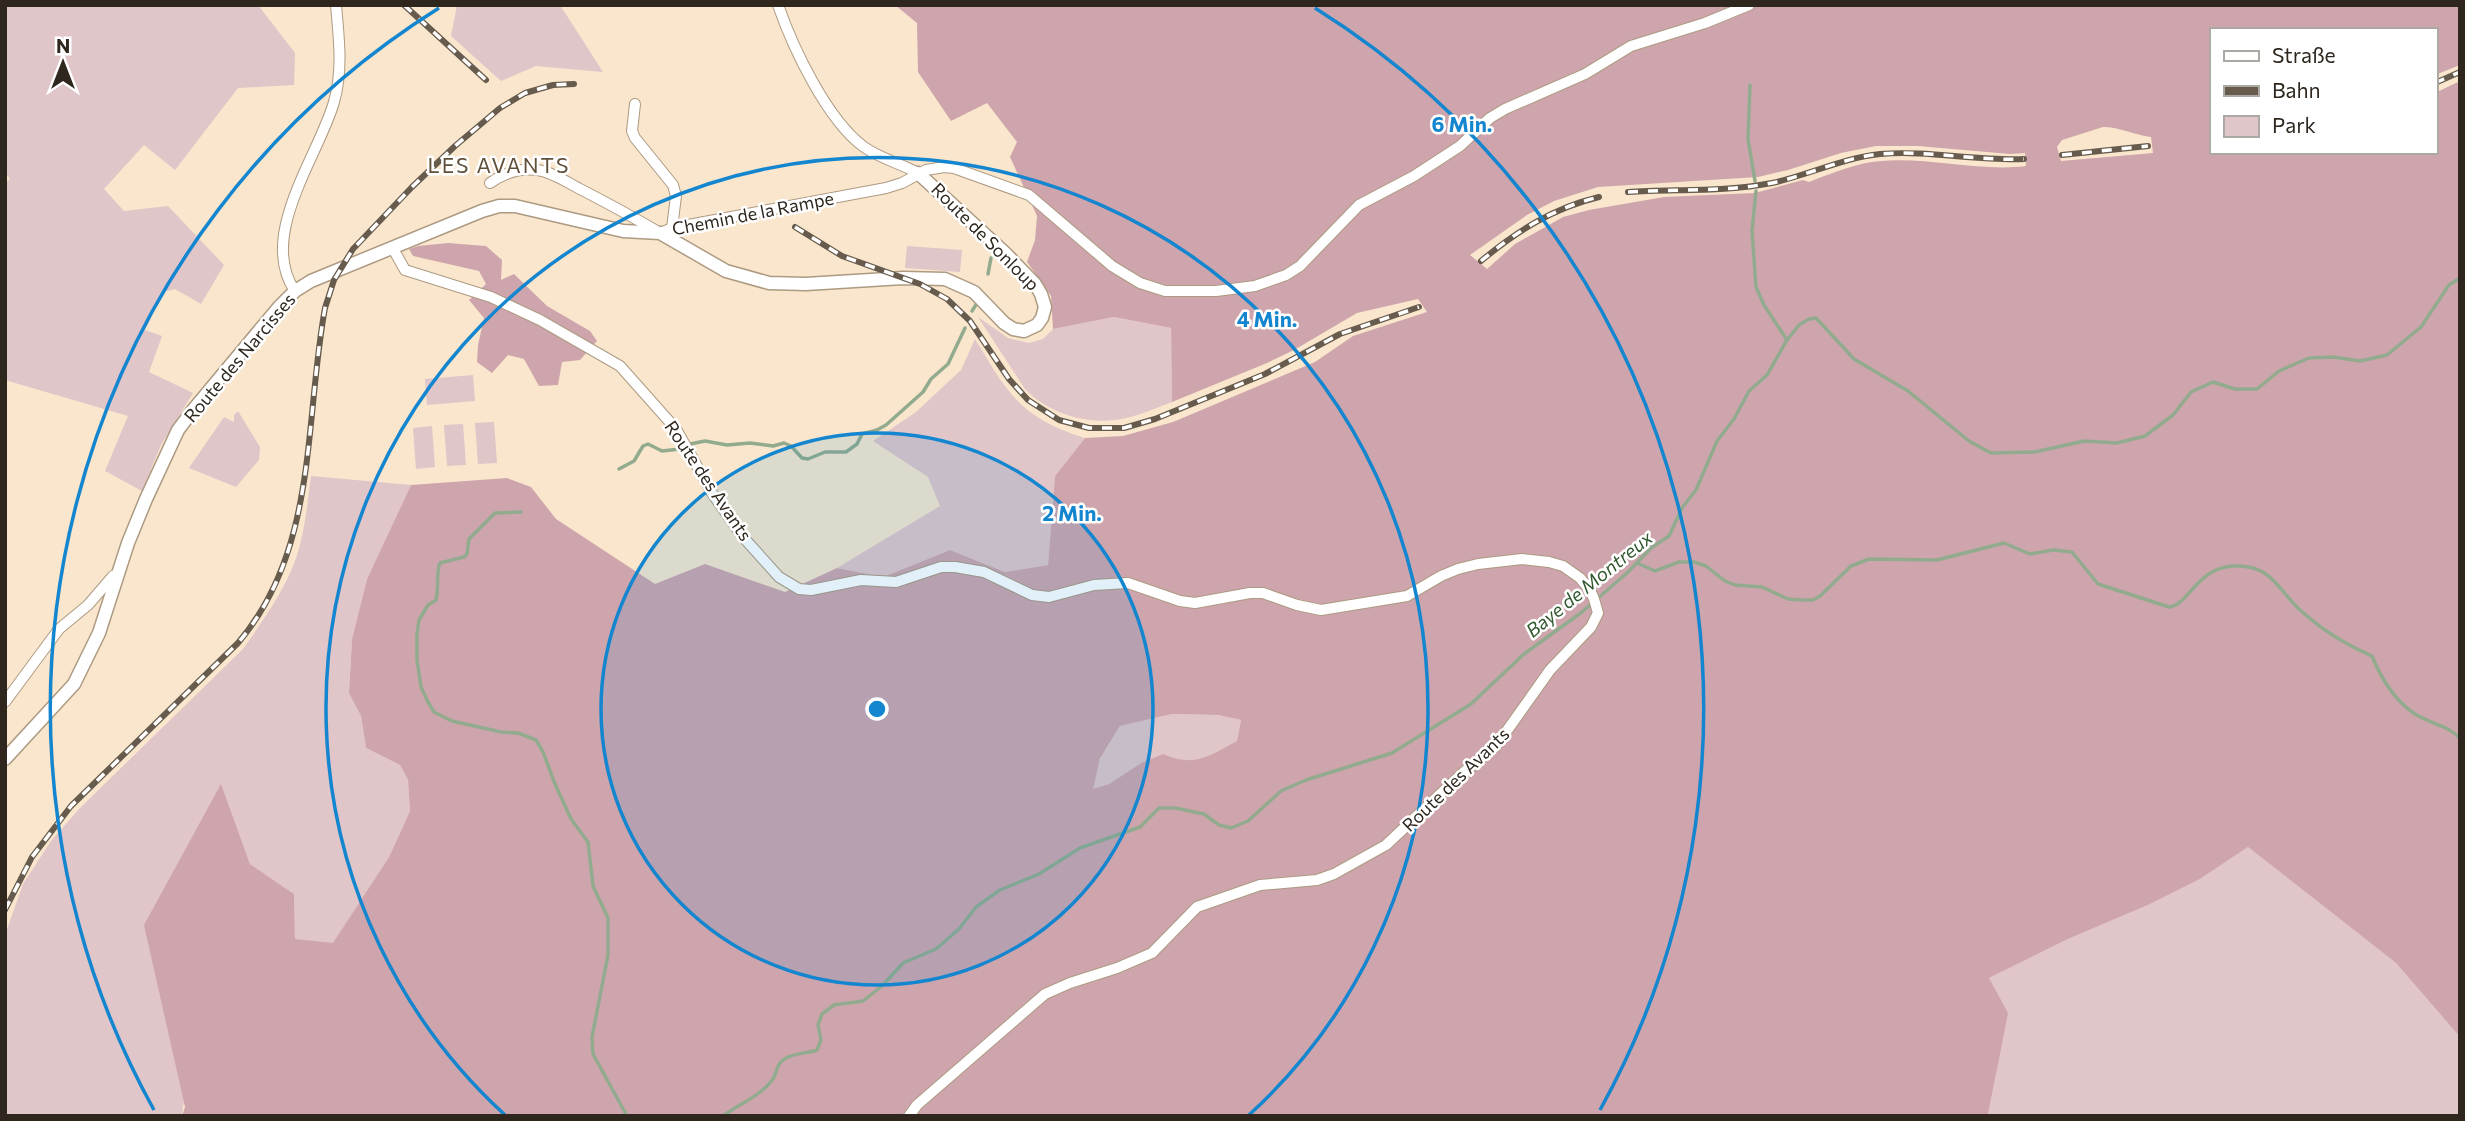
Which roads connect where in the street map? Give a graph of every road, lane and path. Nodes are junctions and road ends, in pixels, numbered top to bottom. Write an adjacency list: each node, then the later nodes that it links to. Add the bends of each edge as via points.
1 (336, 5): 10 (street, via 338,82 331,111 298,184 286,233 286,273)
2 (778, 5): 5 (street, Route de Sonloup, via 808,75 856,141)
3 (1749, 5): 5 (street, Chemin de la Rampe, via 1631,46 1586,74 1505,109 1460,146 1359,205 1300,266 1246,288 1165,290 1140,284 1029,195 950,167)
4 (635, 104): 7 (street, via 635,138 676,192)
5 (918, 173): 7 (street, Chemin de la Rampe, via 886,188); 9 (street, Route de Sonloup, via 1035,284 1044,303 1037,325 1024,331 1013,329 974,292 945,279 783,284)
6 (490, 183): 7 (street, via 518,171 548,173)
7 (666, 231): 8 (street, Route des Narcisses, via 622,231 499,206); 9 (street, Chemin de la Rampe)
8 (392, 247): 10 (street, Route des Narcisses, via 318,277); 14 (street, Route des Avants, via 405,270 491,297 620,366 676,429 743,537 779,577 799,589 861,580 896,582 955,566 984,572 1032,596 1128,583 1180,601 1263,593 1321,610 1407,596 1458,569 1522,559 1563,566 1580,578 1594,598 1598,613 1591,627 1550,670 1496,746 1386,845 1317,880 1270,883 1197,907 1152,953 1045,994)
9 (726, 271)
10 (295, 292): 11 (street, Route des Narcisses, via 178,430)
11 (118, 574): 12 (street, via 60,629); 13 (street, Route des Narcisses, via 91,653 74,684)
12 (6, 699)
13 (5, 759)
14 (909, 1116)

